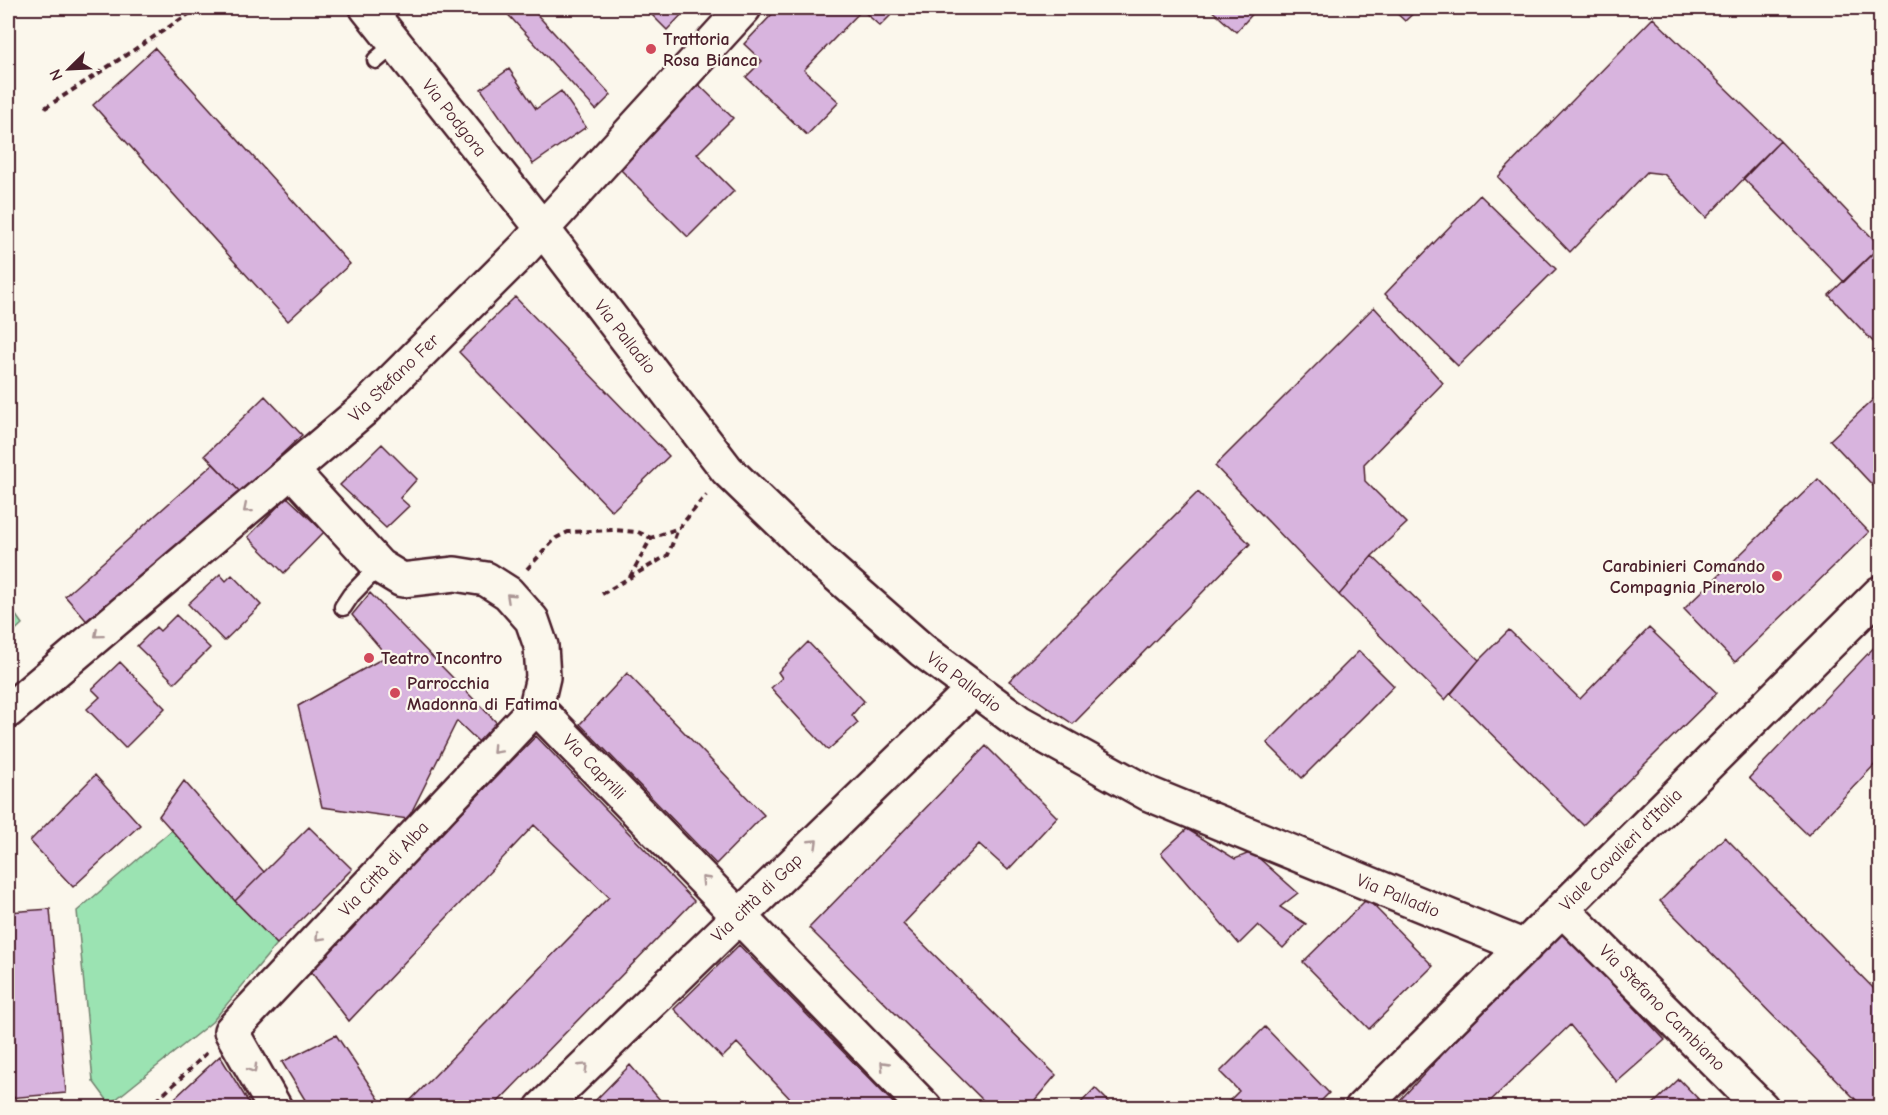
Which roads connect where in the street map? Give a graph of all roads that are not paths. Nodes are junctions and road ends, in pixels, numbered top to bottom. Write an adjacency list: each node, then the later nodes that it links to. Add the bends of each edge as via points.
1 (367, 8): 3 (street, Via Podgora, via 385,52)
2 (744, 8): 3 (street, Via Stefano Fer)
3 (542, 228): 4 (street, Via Stefano Fer, via 356,403); 8 (street, Via Palladio, via 727,470 837,575)
4 (292, 471): 5 (street); 10 (street, Via Stefano Fer, one-way to 10)
5 (379, 566): 7 (lane); 9 (street, one-way to 5, via 543,677 541,646 545,629 508,594 486,579 455,574 402,580)
6 (1881, 593): 11 (street, Viale Cavalieri d'Italia)
7 (343, 607)
8 (973, 689): 12 (street, Via città di Gap, one-way to 8); 13 (street, Via Palladio, via 1019,722 1149,794)
9 (536, 707): 12 (street, Via Caprilli, one-way to 9); 14 (street, Via Città di Alba, one-way to 14, via 231,1030)
10 (8, 711)
11 (1562, 909): 13 (street, Viale Cavalieri d'Italia); 18 (street, Via Stefano Cambiano)
12 (740, 915): 15 (street, Via città di Gap, one-way to 12); 16 (street, Via Caprilli, one-way to 12)
13 (1525, 947): 17 (street, Viale Cavalieri d'Italia)
14 (275, 1107)
15 (542, 1107)
16 (925, 1107)
17 (1362, 1107)
18 (1762, 1107)

